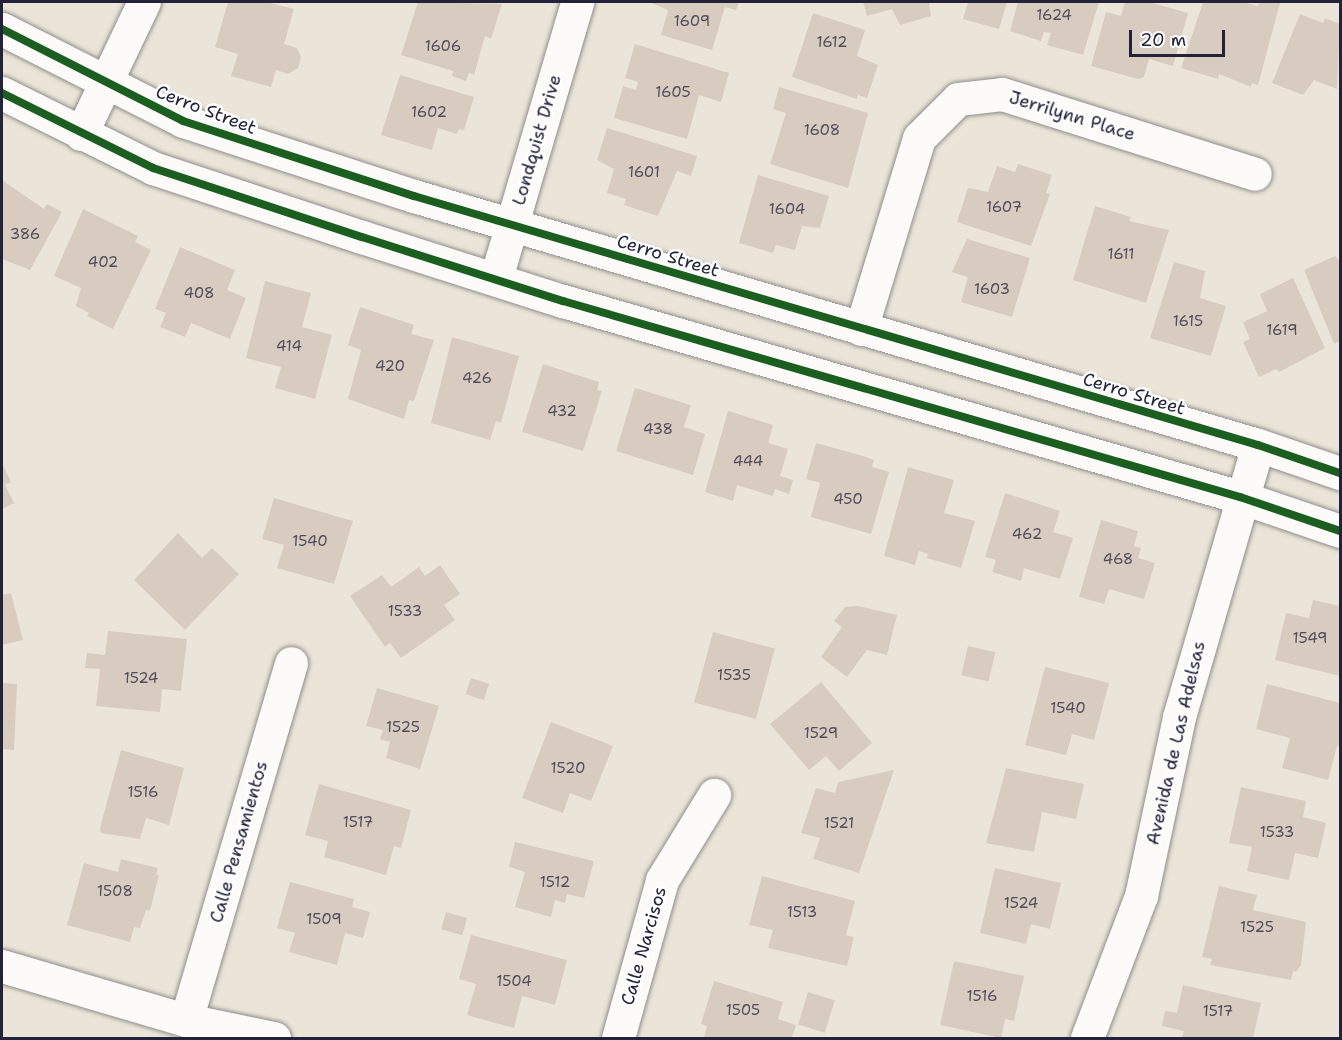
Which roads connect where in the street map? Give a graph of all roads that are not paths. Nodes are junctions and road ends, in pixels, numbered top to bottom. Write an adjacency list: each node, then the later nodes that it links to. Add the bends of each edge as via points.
1 (144, 2): 4 (street)
2 (577, 2): 8 (street, Londquist Drive)
3 (2, 29): 4 (street, Cerro Street)
4 (105, 84): 6 (street); 8 (street, Cerro Street, via 183,121)
5 (2, 93): 6 (street)
6 (81, 134): 9 (street, via 153,168)
7 (1255, 174): 10 (street, Jerrilynn Place, via 1002,94 958,99 919,138)
8 (511, 225): 9 (street, Londquist Drive); 10 (street, Cerro Street)
9 (496, 278): 13 (street, via 563,301)
10 (861, 329): 11 (street, Cerro Street)
11 (1258, 445): 12 (street, Cerro Street); 13 (street, Avenida de Las Adelsas)
12 (1341, 473)
13 (1240, 497): 14 (street); 21 (street, Avenida de Las Adelsas, via 1179,717 1141,896)
14 (1341, 531)
15 (291, 663): 18 (street, Calle Pensamientos)
16 (714, 795): 20 (street, Calle Narcisos, via 662,880)
17 (2, 966): 18 (street)
18 (186, 1020): 19 (street)
19 (274, 1038)
20 (618, 1038)
21 (1087, 1038)

